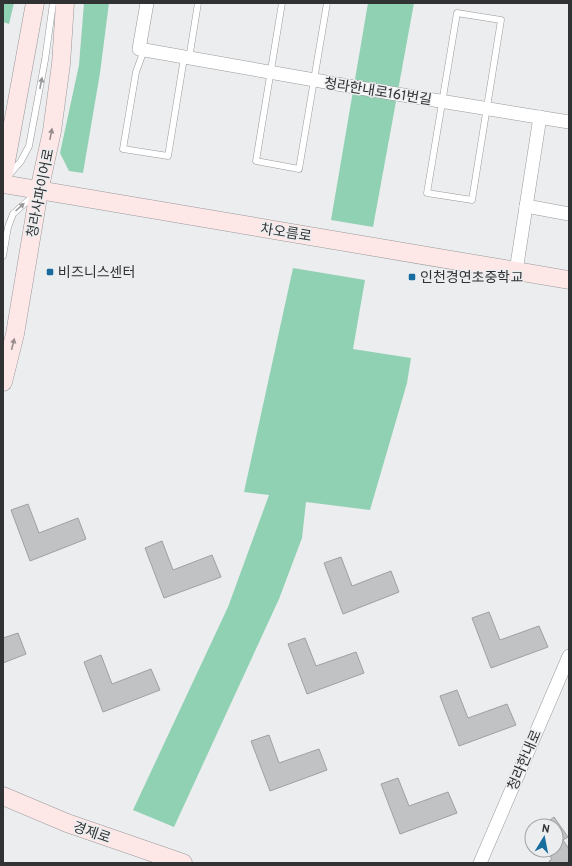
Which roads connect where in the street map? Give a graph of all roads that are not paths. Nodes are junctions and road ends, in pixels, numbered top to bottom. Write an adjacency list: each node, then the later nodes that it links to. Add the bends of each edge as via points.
1 (35, 3): 16 (main road)
2 (52, 3): 17 (lane, one-way to 2, via 21,161 29,146 45,60)
3 (65, 3): 18 (main road, 청라사파이어로, one-way to 3, via 52,131 61,64)
4 (147, 3): 8 (street, via 139,49)
5 (198, 3): 9 (lane)
6 (282, 3): 10 (lane, 청라한내로161번길)
7 (327, 3): 11 (lane, 청라한내로161번길)
8 (144, 50): 9 (street, 청라한내로161번길); 9 (lane, via 136,72 123,149 168,156)
9 (186, 58): 10 (street, 청라한내로161번길)
10 (271, 73): 11 (street, 청라한내로161번길); 11 (lane, 청라한내로161번길, via 256,161 299,169)
11 (314, 80): 12 (street, 청라한내로161번길)
12 (443, 101): 13 (street, 청라한내로161번길); 13 (lane, 청라한내로161번길, via 457,13 501,20); 13 (lane, 청라한내로161번길, via 428,193 472,200)
13 (487, 108): 14 (street, 청라한내로161번길)
14 (540, 117): 15 (street, 청라한내로161번길); 19 (street)
15 (569, 122)
16 (3, 178)
17 (3, 183): 18 (main road, 차오름로)
18 (39, 191): 21 (lane, one-way to 18, via 8,227 14,214); 22 (main road, 차오름로); 24 (main road, 청라사파이어로, one-way to 18, via 15,334)
19 (526, 206): 20 (street); 22 (street)
20 (569, 214)
21 (3, 256)
22 (516, 271): 23 (main road, 차오름로)
23 (569, 280)
24 (3, 382)
25 (569, 656): 28 (street, 청라한내로)
26 (3, 796): 27 (main road, 경제로, via 67,823)
27 (183, 863)
28 (480, 863)

